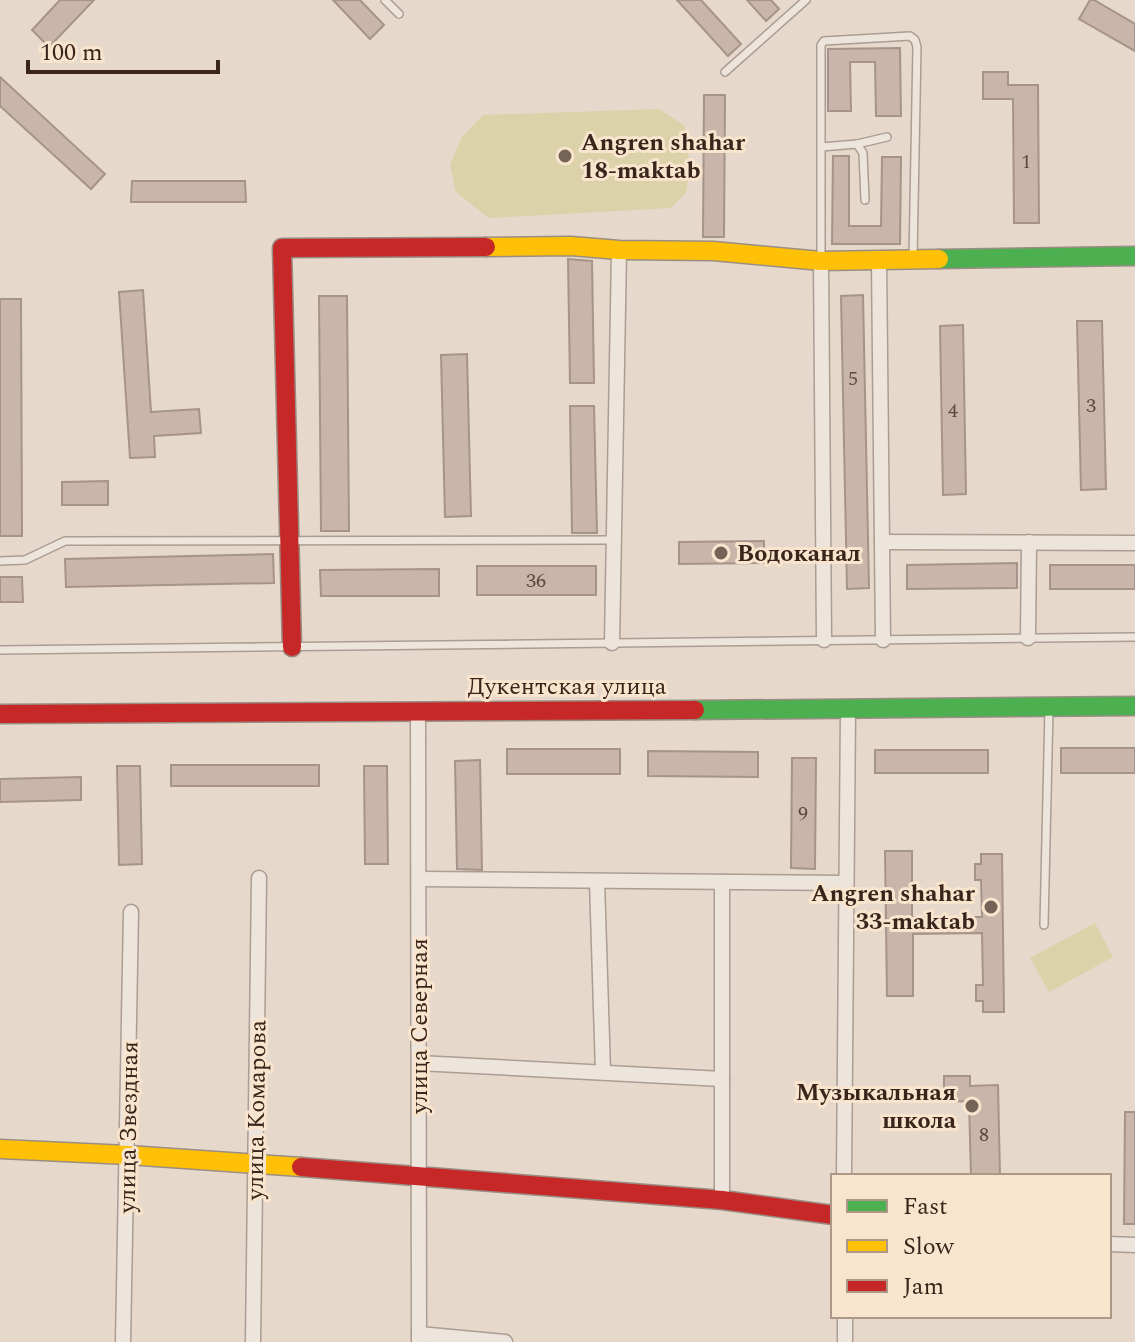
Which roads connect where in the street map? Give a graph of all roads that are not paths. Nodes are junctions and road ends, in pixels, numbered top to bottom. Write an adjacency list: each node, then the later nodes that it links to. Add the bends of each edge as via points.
1 (385, 0): 3 (lane)
2 (806, 0): 4 (lane)
3 (399, 14)
4 (725, 72)
5 (887, 137): 6 (lane)
6 (857, 144): 7 (lane); 8 (lane, via 863,153)
7 (821, 147): 12 (lane, via 824,41 910,36 915,40); 13 (lane)
8 (865, 200)
9 (619, 250): 13 (street, via 713,251); 14 (street); 15 (street, via 282,248)
10 (1135, 256): 12 (street)
11 (879, 260): 12 (street); 13 (street); 16 (street)
12 (913, 260)
13 (821, 261): 22 (street)
14 (614, 540): 15 (lane); 24 (street)
15 (290, 541): 19 (lane, via 65,541 25,560); 25 (street)
16 (882, 542): 17 (street); 23 (street)
17 (1029, 542): 18 (street); 21 (street)
18 (1135, 543)
19 (0, 561)
20 (1135, 637): 21 (lane)
21 (1028, 638): 23 (lane)
22 (824, 640): 23 (lane); 24 (lane)
23 (883, 640)
24 (612, 643): 25 (lane)
25 (292, 647): 26 (lane)
26 (0, 650)
27 (1135, 706): 28 (street, Дукентская улица)
28 (1049, 708): 29 (street, Дукентская улица); 38 (lane)
29 (848, 710): 30 (street, Дукентская улица); 36 (street)
30 (418, 711): 31 (street, Дукентская улица); 33 (street, улица Северная)
31 (0, 714)
32 (259, 878): 44 (street, улица Комарова)
33 (419, 879): 34 (street); 39 (street, улица Северная)
34 (597, 881): 35 (street); 40 (street)
35 (722, 882): 36 (street); 41 (street)
36 (846, 883): 45 (street)
37 (131, 912): 43 (street, улица Звездная)
38 (1044, 925)
39 (419, 1063): 40 (street); 46 (street, улица Северная)
40 (603, 1072): 41 (street)
41 (722, 1079): 47 (street)
42 (0, 1149): 43 (street)
43 (128, 1155): 44 (street); 53 (street, улица Звездная)
44 (255, 1164): 46 (street); 54 (street, улица Комарова)
45 (844, 1174)
46 (419, 1175): 47 (street); 52 (street, улица Северная)
47 (722, 1200): 48 (street)
48 (831, 1215)
49 (1111, 1244): 50 (street)
50 (1135, 1245)
51 (845, 1318): 56 (street)
52 (419, 1338): 55 (street)
53 (123, 1342)
54 (253, 1342)
55 (505, 1342)
56 (845, 1342)

